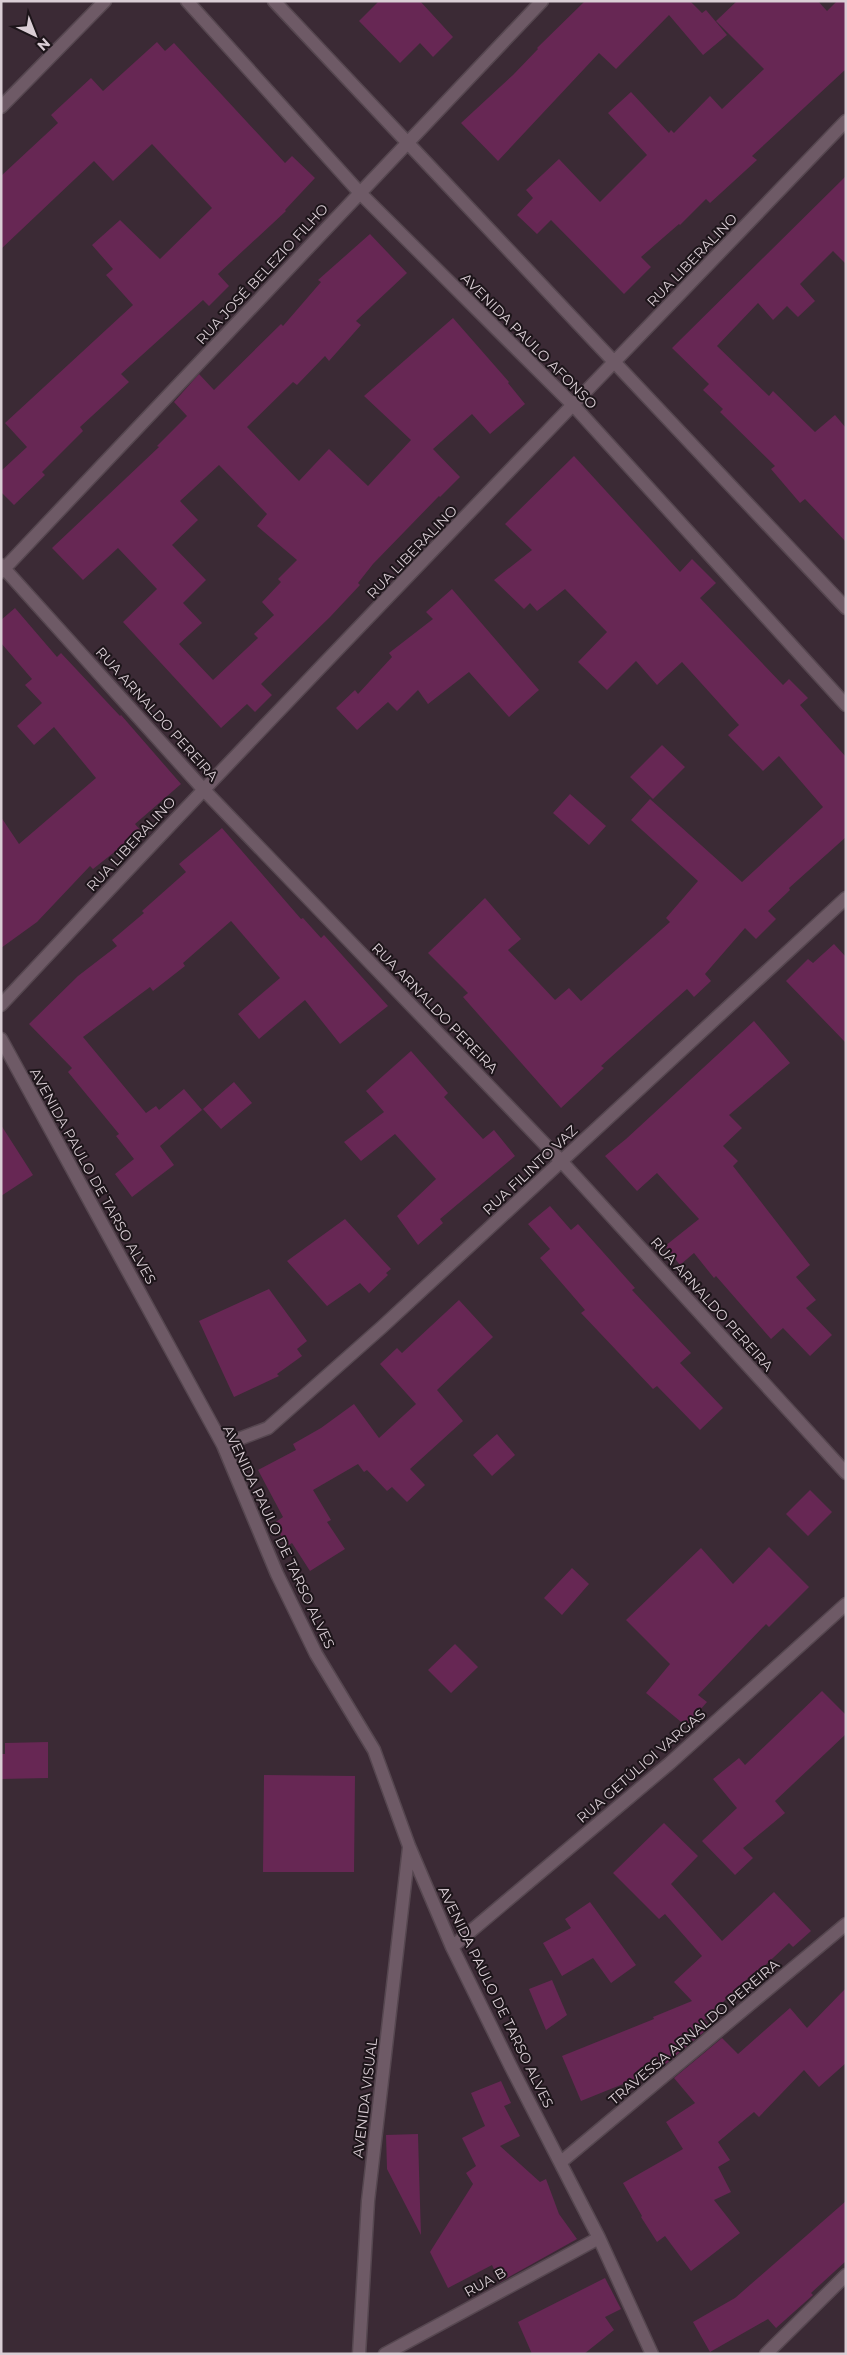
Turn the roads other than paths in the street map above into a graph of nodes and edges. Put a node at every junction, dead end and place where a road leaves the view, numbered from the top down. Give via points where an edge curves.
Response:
1 (105, 1) edge
2 (187, 1) edge
3 (274, 1) edge
4 (542, 1) edge
5 (1, 107) edge
6 (846, 121) edge
7 (409, 144) junction
8 (360, 193) junction
9 (615, 362) junction
10 (574, 406) junction
11 (2, 568) edge
12 (846, 608) edge
13 (846, 705) edge
14 (203, 789) junction
15 (846, 898) edge
16 (1, 1005) edge
17 (1, 1039) edge
18 (562, 1162) junction
19 (222, 1445) junction
20 (846, 1473) edge
21 (846, 1604) edge
22 (409, 1846) junction
23 (846, 1924) edge
24 (452, 1947) junction
25 (561, 2162) junction
26 (599, 2238) junction
27 (846, 2275) edge
28 (359, 2354) edge
29 (385, 2354) edge
30 (652, 2354) edge
31 (766, 2354) edge

1 - 5 street
2 - 8 street, AVENIDA PAULO AFONSO
3 - 7 street
4 - 7 street, RUA JOSÉ BELEZIO FILHO
6 - 9 street, RUA LIBERALINO
7 - 8 street, RUA JOSÉ BELEZIO FILHO
7 - 9 street
8 - 10 street, AVENIDA PAULO AFONSO
8 - 11 street, RUA JOSÉ BELEZIO FILHO
9 - 10 street, RUA LIBERALINO
9 - 12 street
10 - 13 street, AVENIDA PAULO AFONSO
10 - 14 street, RUA LIBERALINO
11 - 14 street, RUA ARNALDO PEREIRA
14 - 16 street, RUA LIBERALINO
14 - 18 street, RUA ARNALDO PEREIRA
15 - 18 street, RUA FILINTO VAZ
17 - 19 street, AVENIDA PAULO DE TARSO ALVES
18 - 19 street, RUA FILINTO VAZ via 268,1428
18 - 20 street, RUA ARNALDO PEREIRA
19 - 22 street, AVENIDA PAULO DE TARSO ALVES via 277,1574 316,1654 374,1750
21 - 24 street, RUA GETÚLIOI VARGAS via 670,1763
22 - 24 street, AVENIDA PAULO DE TARSO ALVES
22 - 28 street, AVENIDA VISUAL via 368,2201
23 - 25 street, TRAVESSA ARNALDO PEREIRA
24 - 25 street, AVENIDA PAULO DE TARSO ALVES via 510,2067
25 - 26 street, AVENIDA PAULO DE TARSO ALVES
26 - 29 street, RUA B
26 - 30 street, AVENIDA PAULO DE TARSO ALVES
27 - 31 street

